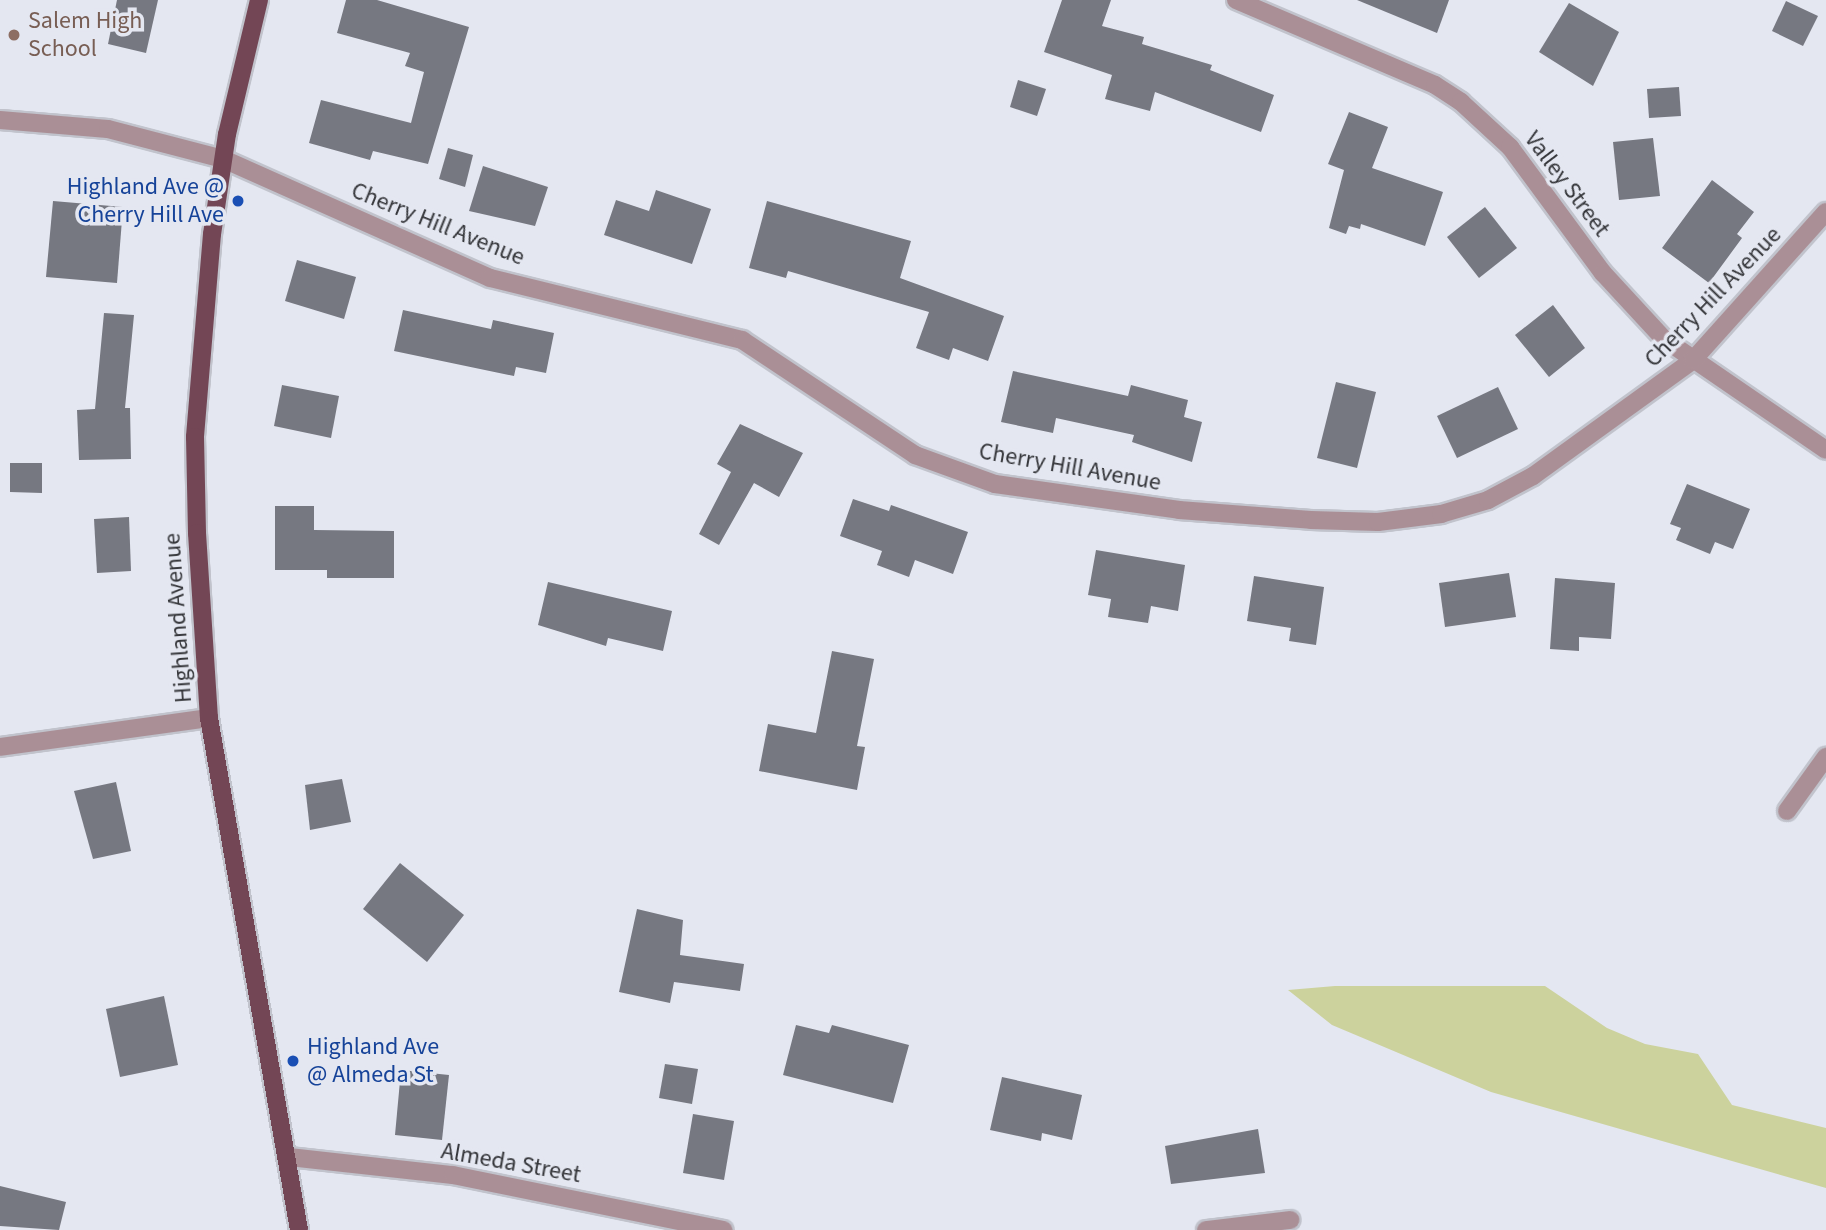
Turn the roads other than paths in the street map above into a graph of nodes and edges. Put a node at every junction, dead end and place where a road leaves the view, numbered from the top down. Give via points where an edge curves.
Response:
1 (259, 0) edge
2 (1237, 0) edge
3 (0, 120) edge
4 (223, 159) junction
5 (1826, 212) edge
6 (1693, 360) junction
7 (1826, 450) edge
8 (209, 718) junction
9 (0, 747) edge
10 (1826, 757) edge
11 (1787, 810) dead end
12 (289, 1157) junction
13 (1290, 1220) dead end
14 (299, 1230) edge
15 (723, 1230) edge
16 (1206, 1230) edge

1 - 4 main road, Highland Avenue
2 - 6 street, Valley Street via 1435,85 1486,121 1603,273 1664,339
3 - 4 street, Cherry Hill Avenue via 108,129
4 - 6 street, Cherry Hill Avenue via 490,278 742,340 915,455 995,484 1074,496 1311,520 1378,522 1440,514 1488,500 1534,476
4 - 8 main road, Highland Avenue via 195,437
5 - 6 street, Cherry Hill Avenue
6 - 7 street, Valley Street
8 - 9 street
8 - 12 main road, Highland Avenue
10 - 11 street
12 - 14 main road, Highland Avenue
12 - 15 street, Almeda Street via 453,1175
13 - 16 street

